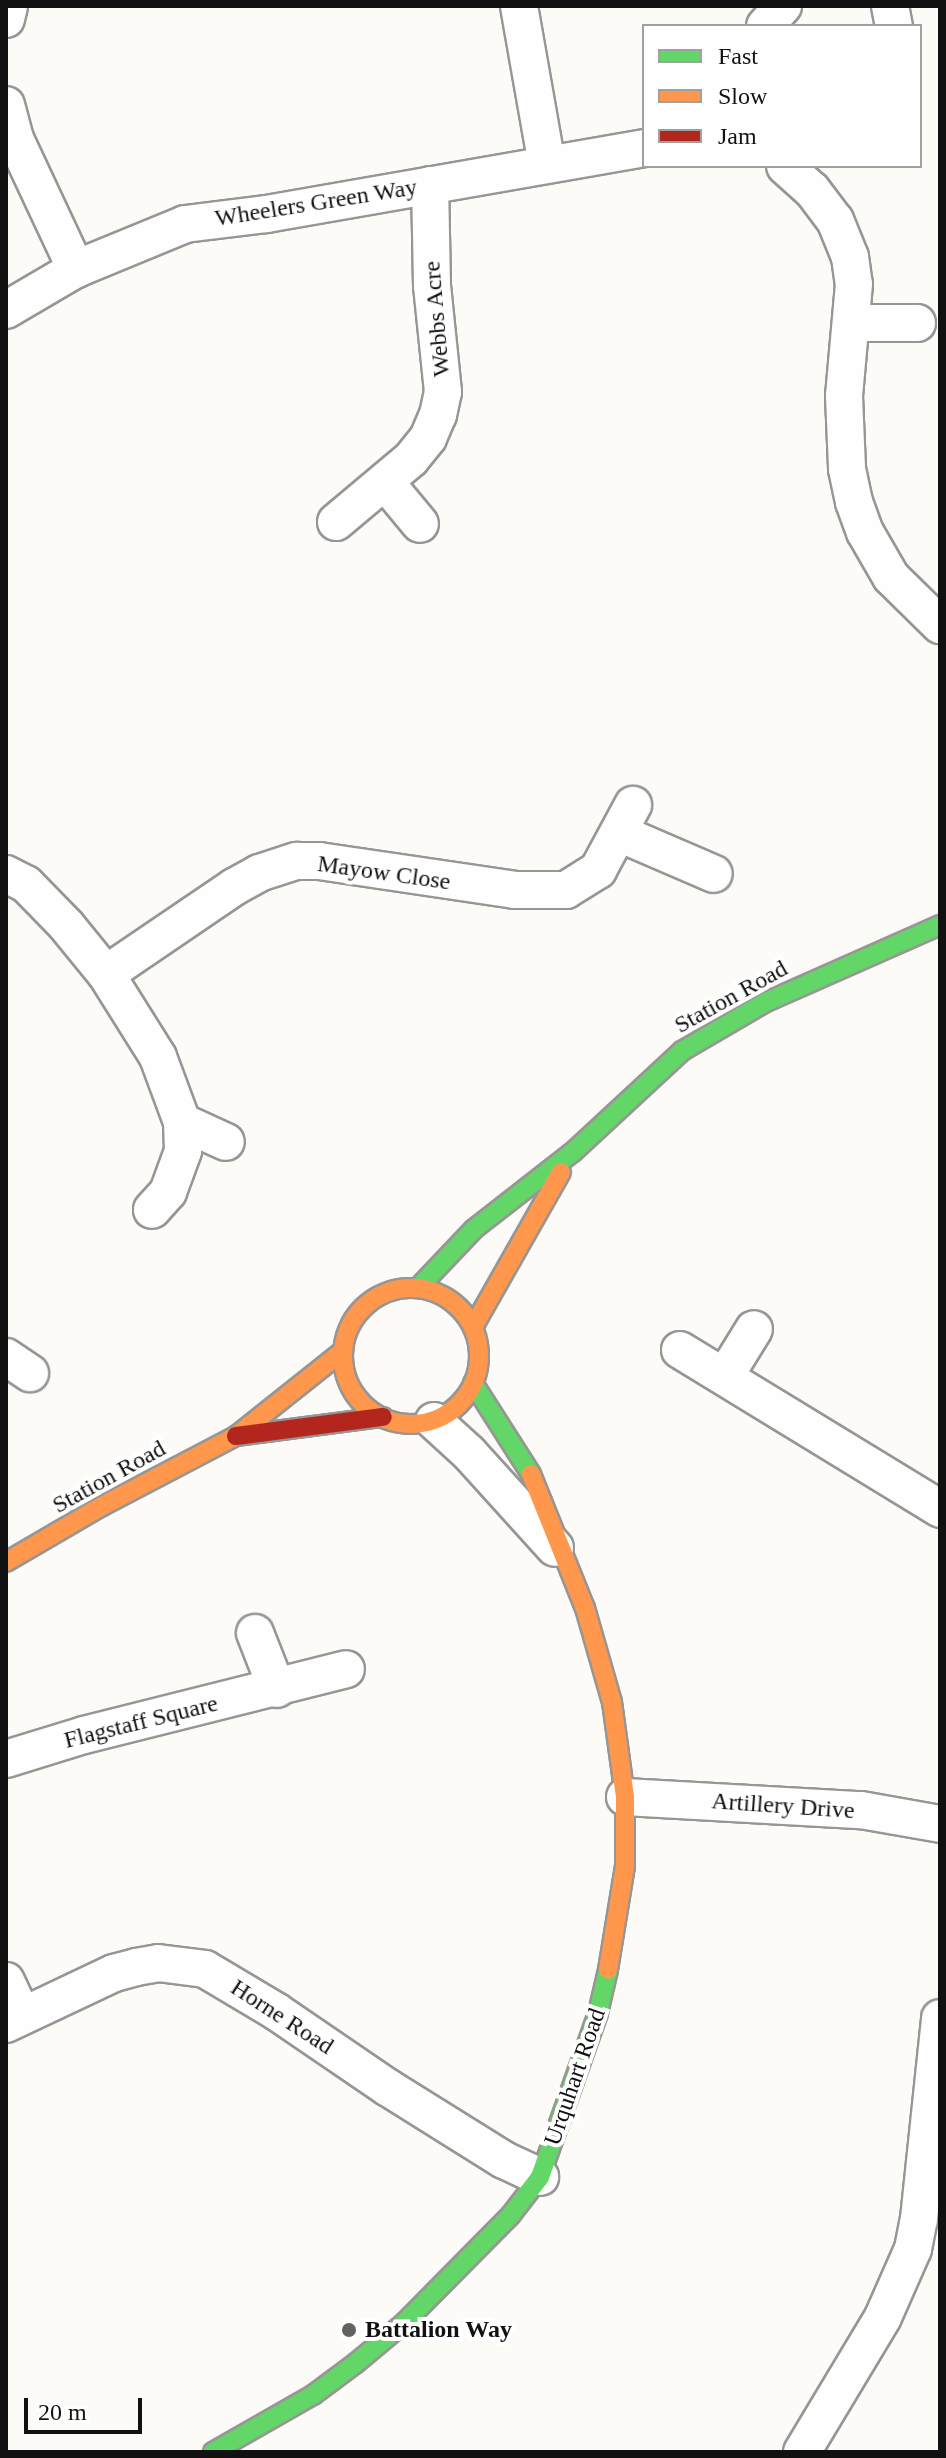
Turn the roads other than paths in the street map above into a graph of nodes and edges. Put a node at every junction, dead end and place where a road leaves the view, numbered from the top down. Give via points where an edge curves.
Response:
1 (9, 6) edge
2 (519, 6) edge
3 (783, 6) edge
4 (6, 19) edge
5 (767, 24) edge
6 (6, 105) edge
7 (642, 148) edge
8 (547, 165) junction
9 (787, 168) edge
10 (430, 185) junction
11 (76, 269) junction
12 (6, 310) edge
13 (851, 323) junction
14 (917, 323) dead end
15 (386, 483) junction
16 (336, 522) dead end
17 (420, 524) dead end
18 (940, 625) edge
19 (6, 874) edge
20 (714, 874) dead end
21 (940, 925) edge
22 (106, 974) junction
23 (182, 1122) junction
24 (226, 1142) dead end
25 (573, 1152) junction
26 (152, 1210) dead end
27 (418, 1288) junction
28 (473, 1327) junction
29 (754, 1329) dead end
30 (680, 1350) dead end
31 (343, 1351) junction
32 (725, 1376) junction
33 (473, 1383) junction
34 (383, 1417) junction
35 (434, 1421) junction
36 (236, 1436) junction
37 (940, 1509) edge
38 (561, 1555) junction
39 (6, 1562) edge
40 (255, 1633) dead end
41 (346, 1669) dead end
42 (277, 1689) junction
43 (6, 1759) edge
44 (625, 1797) junction
45 (940, 1824) edge
46 (6, 1981) edge
47 (940, 2018) edge
48 (14, 2020) edge
49 (540, 2177) junction
50 (930, 2220) edge
51 (233, 2447) edge
52 (802, 2452) edge

1 - 4 street
2 - 8 street
3 - 5 street
6 - 11 street via 15,139
7 - 8 street, Wheelers Green Way
8 - 10 street, Wheelers Green Way
9 - 13 street via 812,190 842,235 854,284
10 - 11 street, Wheelers Green Way via 185,224
10 - 15 street, Webbs Acre via 432,286 443,392 428,438
11 - 12 street, Wheelers Green Way
13 - 14 street
13 - 18 street via 844,396 854,502 891,577
15 - 16 street, Webbs Acre
15 - 17 street
19 - 22 street via 44,902
20 - 22 street, Mayow Close via 626,819 598,870 566,890 544,893 319,861 279,866 234,887
21 - 25 street, Station Road via 820,976 720,1027 652,1076
22 - 23 street via 158,1057
23 - 24 street
23 - 26 street via 178,1172
25 - 27 street, Station Road via 474,1229
25 - 28 street, Station Road
27 - 28 street via 440,1294 460,1308
27 - 31 street, Station Road via 396,1289 368,1304 347,1329
28 - 33 street via 479,1346
29 - 32 street
30 - 32 street
31 - 34 street via 343,1367 356,1397
31 - 36 street, Station Road
32 - 37 street
33 - 35 street via 463,1399
33 - 38 street, Urquhart Road via 531,1473
34 - 35 street, Station Road via 412,1424
34 - 36 street, Station Road
35 - 38 street, Urquhart Road
36 - 39 street, Station Road
38 - 44 street, Urquhart Road via 603,1667
40 - 42 street
41 - 42 street, Flagstaff Square
42 - 43 street, Flagstaff Square
44 - 45 street, Artillery Drive via 861,1810
44 - 49 street, Urquhart Road via 625,1866 613,1950 577,2082
46 - 48 street
47 - 50 street
48 - 49 street, Horne Road via 136,1967 158,1963 205,1969 504,2160
49 - 51 street, Urquhart Road via 510,2216 404,2323 313,2395
50 - 52 street via 883,2317

